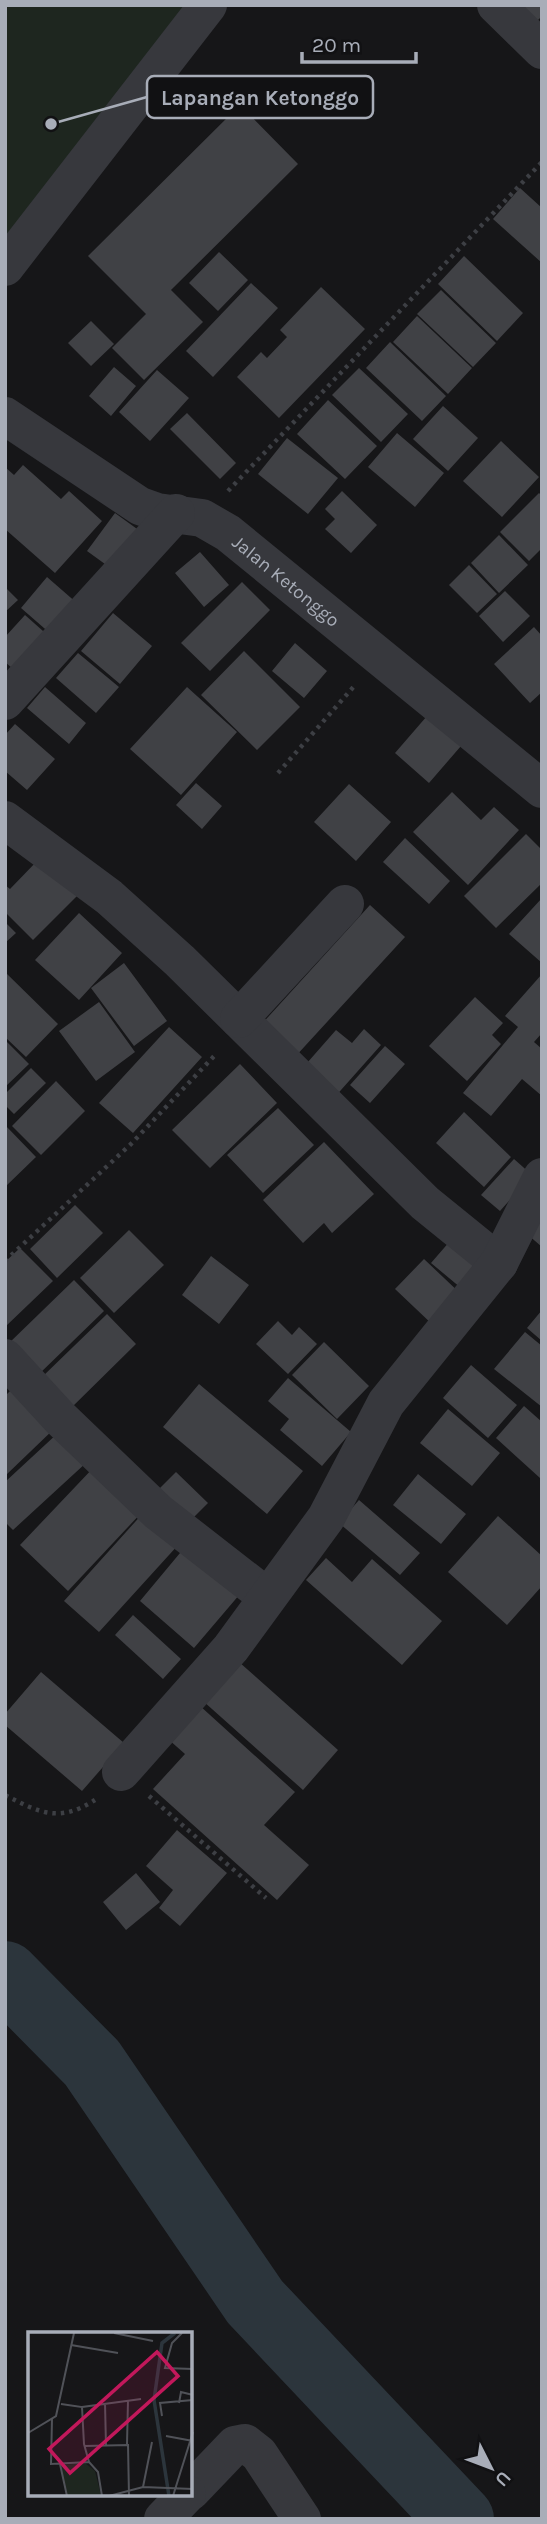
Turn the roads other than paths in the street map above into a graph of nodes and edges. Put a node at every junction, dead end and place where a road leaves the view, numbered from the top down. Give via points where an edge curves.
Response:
1 (208, 5) edge
2 (496, 5) edge
3 (542, 50) edge
4 (5, 267) edge
5 (5, 416) edge
6 (189, 515) junction
7 (5, 701) edge
8 (542, 789) edge
9 (5, 820) edge
10 (345, 904) dead end
11 (242, 1022) junction
12 (542, 1177) edge
13 (499, 1263) junction
14 (6, 1362) edge
15 (266, 1596) junction
16 (121, 1772) road end
17 (192, 2489) edge
18 (185, 2496) edge
19 (163, 2519) edge
20 (302, 2519) edge

1 - 4 street
2 - 3 street
5 - 6 street, Jalan Ketonggo via 140,506
6 - 7 street
6 - 8 street, Jalan Ketonggo via 228,533
9 - 11 street via 109,897
10 - 11 street
11 - 13 street via 425,1203
12 - 13 street
13 - 15 street via 386,1403 326,1518
14 - 15 street via 158,1512
15 - 16 street via 231,1648
17 - 20 street via 235,2445 245,2443 259,2454
18 - 19 street

